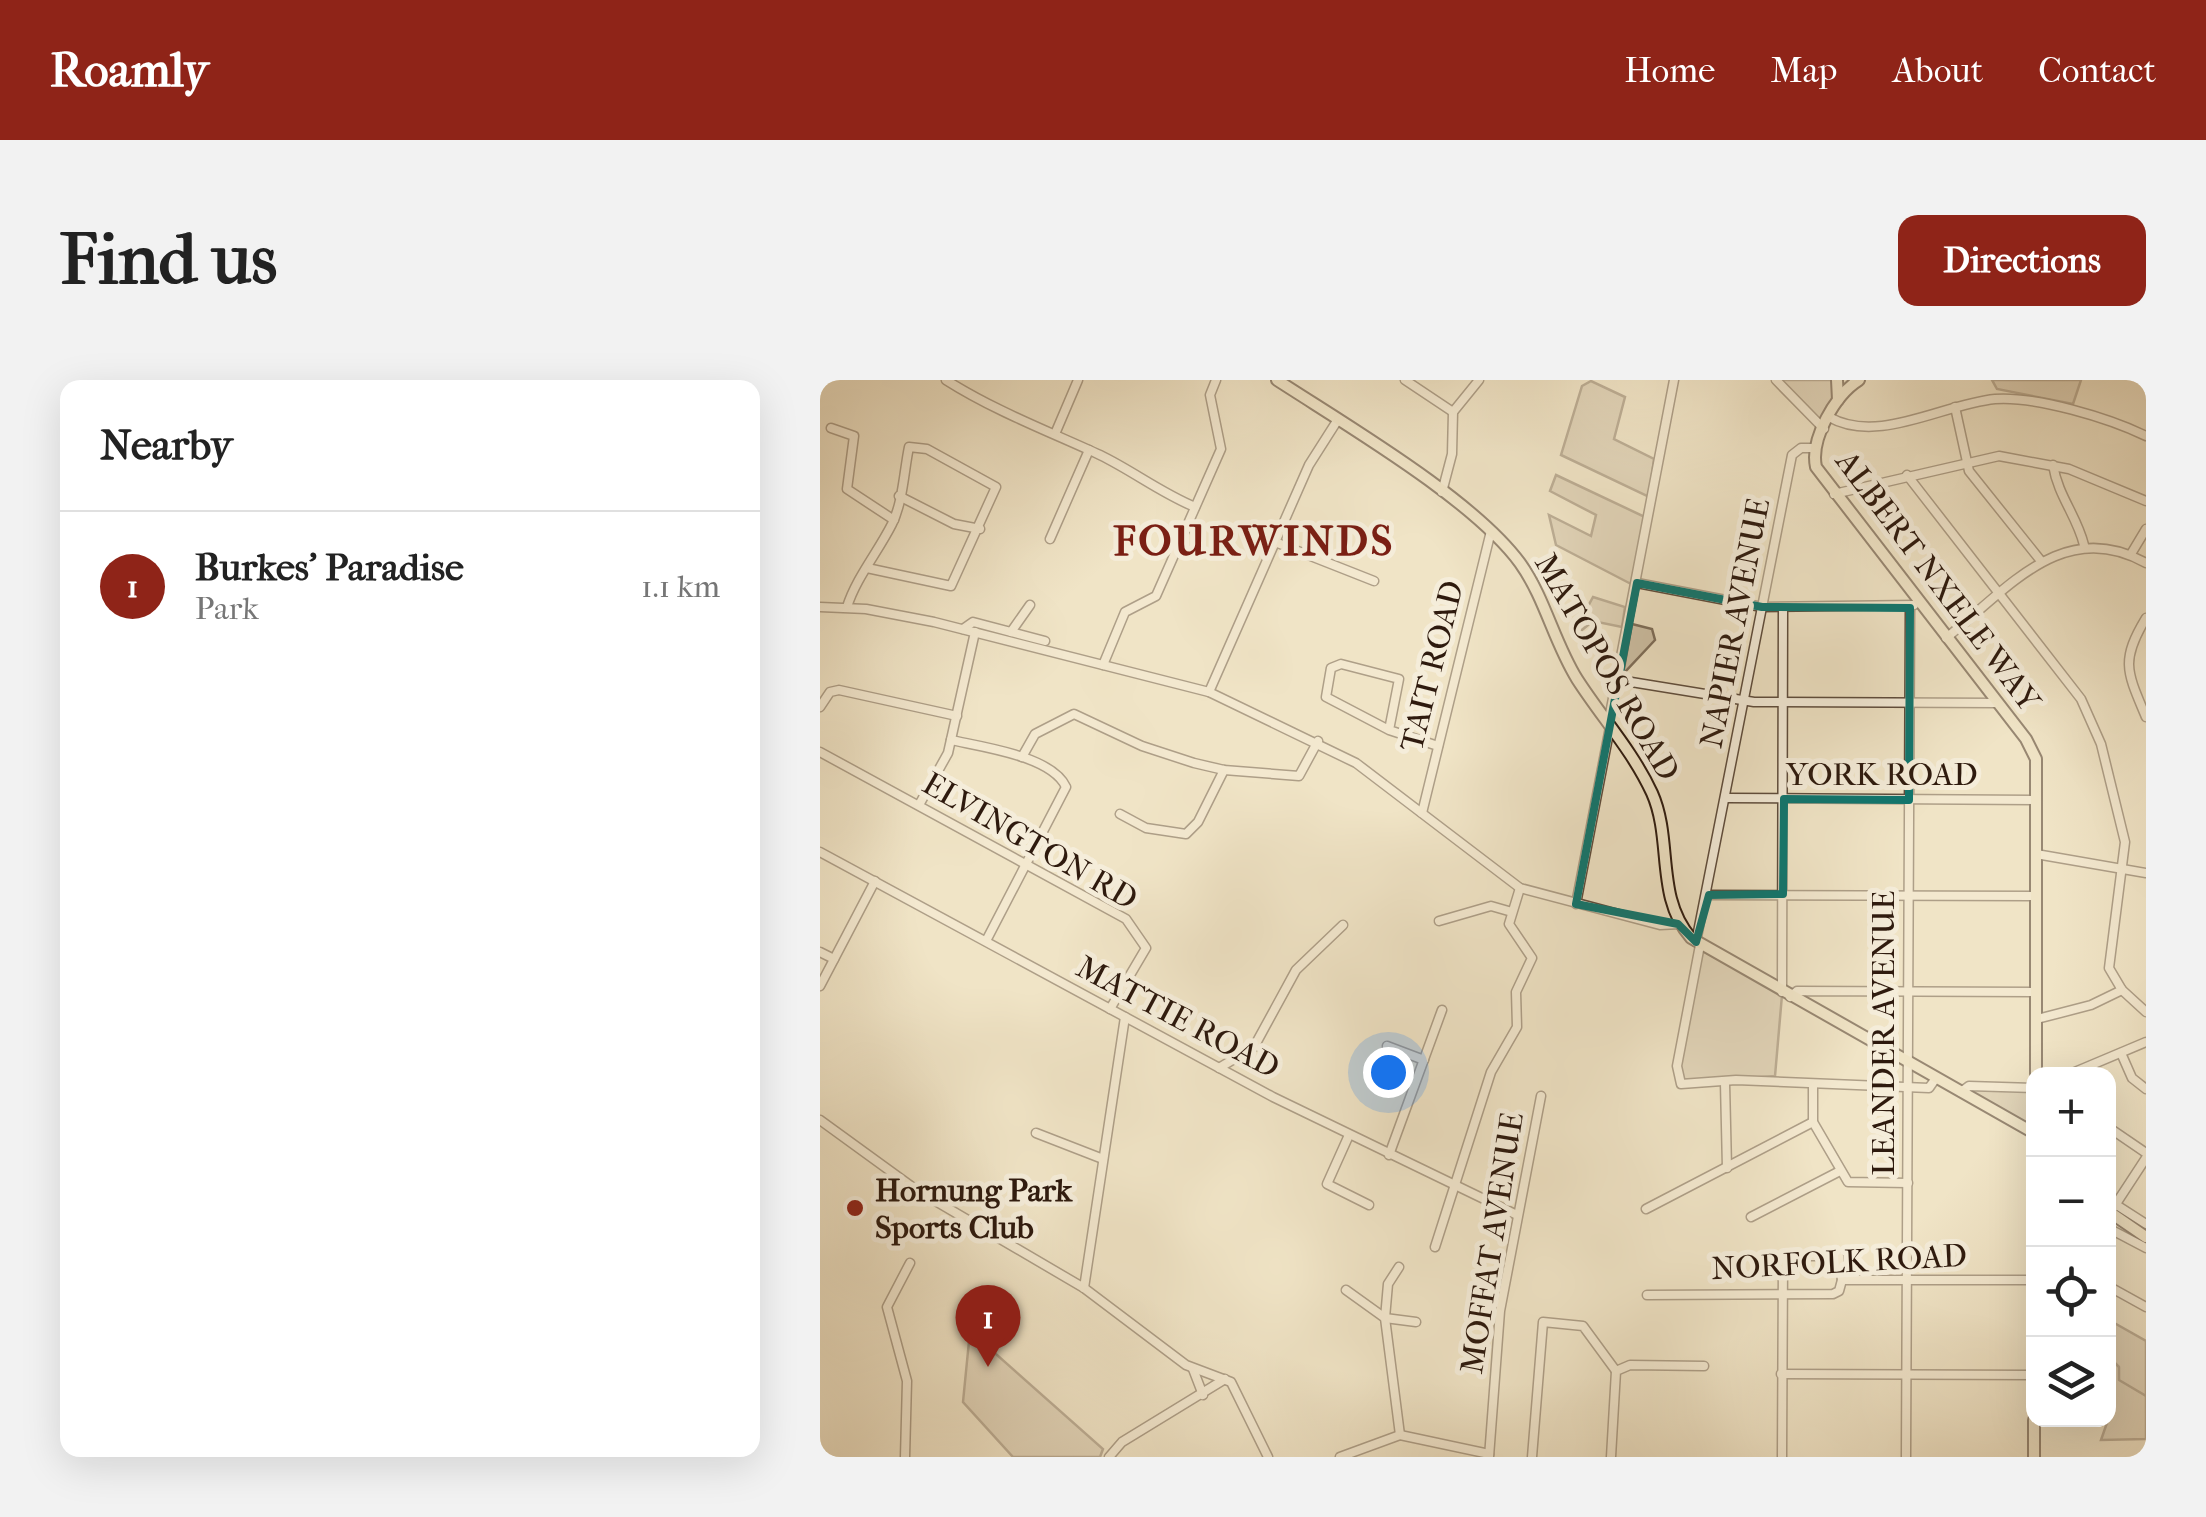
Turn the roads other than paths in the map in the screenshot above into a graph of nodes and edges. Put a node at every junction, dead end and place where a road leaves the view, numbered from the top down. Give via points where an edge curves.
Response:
1 (946, 380) edge
2 (1078, 380) edge
3 (1216, 380) edge
4 (1277, 380) edge
5 (1404, 380) edge
6 (1479, 380) edge
7 (1674, 380) edge
8 (1776, 380) edge
9 (1859, 380) edge
10 (1841, 383) edge
11 (1954, 407) junction
12 (1454, 412) junction
13 (1829, 417) junction
14 (1336, 420) junction
15 (831, 428) dead end
16 (1824, 429) junction
17 (2145, 433) edge
18 (1055, 434) junction
19 (1815, 448) junction
20 (1089, 450) junction
21 (1966, 462) junction
22 (2053, 465) junction
23 (1907, 475) junction
24 (1442, 492) junction
25 (1834, 494) junction
26 (900, 496) junction
27 (2146, 501) edge
28 (1195, 507) junction
29 (894, 520) junction
30 (2146, 529) edge
31 (980, 530) junction
32 (1491, 531) junction
33 (1050, 539) dead end
34 (1275, 542) junction
35 (2084, 545) junction
36 (2131, 554) junction
37 (2041, 562) junction
38 (2146, 563) edge
39 (867, 568) junction
40 (1374, 581) dead end
41 (1637, 583) junction
42 (2000, 594) junction
43 (1030, 604) dead end
44 (1914, 605) junction
45 (820, 607) edge
46 (1762, 607) junction
47 (847, 608) junction
48 (1784, 608) junction
49 (2146, 618) edge
50 (962, 629) junction
51 (975, 632) junction
52 (1012, 632) junction
53 (1946, 638) junction
54 (1044, 642) dead end
55 (1103, 665) junction
56 (1619, 680) junction
57 (1209, 692) junction
58 (1745, 700) junction
59 (1998, 703) junction
60 (1784, 704) junction
61 (1908, 704) junction
62 (820, 708) edge
63 (957, 716) junction
64 (2146, 717) edge
65 (1610, 721) junction
66 (1389, 730) junction
67 (951, 740) junction
68 (1318, 742) junction
69 (1438, 746) junction
70 (820, 752) edge
71 (1022, 757) junction
72 (1224, 770) junction
73 (1727, 798) junction
74 (1784, 799) junction
75 (2036, 799) junction
76 (1910, 800) junction
77 (919, 805) junction
78 (1422, 813) junction
79 (1120, 814) dead end
80 (820, 852) edge
81 (2036, 854) junction
82 (1027, 865) junction
83 (2121, 869) junction
84 (2146, 873) edge
85 (876, 881) junction
86 (1520, 888) junction
87 (1783, 894) junction
88 (1709, 895) junction
89 (1909, 896) junction
90 (2036, 896) junction
91 (1576, 904) junction
92 (1512, 912) junction
93 (1440, 921) dead end
94 (1674, 925) junction
95 (1343, 926) dead end
96 (986, 941) junction
97 (1696, 942) junction
98 (820, 952) edge
99 (834, 959) junction
100 (820, 986) edge
101 (2122, 990) junction
102 (1908, 991) junction
103 (2036, 992) junction
104 (1786, 994) junction
105 (1110, 1009) junction
106 (1442, 1010) dead end
107 (2146, 1012) edge
108 (1125, 1017) junction
109 (2037, 1019) junction
110 (2146, 1042) edge
111 (1387, 1046) dead end
112 (2121, 1052) junction
113 (1424, 1060) junction
114 (1908, 1063) junction
115 (2036, 1067) edge
116 (2089, 1067) edge
117 (1219, 1068) junction
118 (1725, 1083) junction
119 (1932, 1083) junction
120 (1813, 1085) junction
121 (1908, 1088) junction
122 (2026, 1088) edge
123 (1956, 1089) junction
124 (2146, 1089) edge
125 (1541, 1096) dead end
126 (820, 1120) edge
127 (1813, 1122) junction
128 (2026, 1124) edge
129 (1036, 1134) dead end
130 (1349, 1134) junction
131 (2116, 1135) edge
132 (1389, 1155) junction
133 (1103, 1159) junction
134 (2145, 1159) edge
135 (1727, 1168) junction
136 (1840, 1171) junction
137 (1908, 1183) junction
138 (1454, 1185) junction
139 (2116, 1203) edge
140 (1369, 1205) dead end
141 (1646, 1209) dead end
142 (2116, 1213) edge
143 (1518, 1215) junction
144 (2116, 1215) edge
145 (1752, 1217) dead end
146 (2146, 1224) edge
147 (2116, 1232) edge
148 (2146, 1237) edge
149 (1436, 1248) dead end
150 (2146, 1248) edge
151 (910, 1263) dead end
152 (1399, 1266) dead end
153 (1907, 1278) junction
154 (1842, 1280) junction
155 (2026, 1280) edge
156 (1084, 1288) junction
157 (1346, 1290) dead end
158 (2116, 1290) edge
159 (1782, 1293) junction
160 (1647, 1296) dead end
161 (2146, 1307) edge
162 (1382, 1317) junction
163 (1416, 1322) dead end
164 (1704, 1366) dead end
165 (1193, 1368) junction
166 (1616, 1372) junction
167 (1781, 1374) junction
168 (1907, 1374) junction
169 (2026, 1375) edge
170 (1225, 1379) junction
171 (1202, 1394) junction
172 (2034, 1427) edge
173 (1400, 1435) junction
174 (1489, 1455) edge
175 (905, 1457) edge
176 (1109, 1457) edge
177 (1268, 1457) edge
178 (1340, 1457) edge
179 (1532, 1457) edge
180 (1610, 1457) edge
181 (1782, 1457) edge
182 (1906, 1457) edge
183 (2034, 1457) edge

1 - 18 street
2 - 18 street
3 - 28 street via 1210,394 1222,446
4 - 14 main road, MATOPOS ROAD
5 - 12 street
6 - 12 street
7 - 41 street
8 - 16 street
9 - 10 main road
10 - 13 main road, ALBERT NXELE WAY
11 - 13 street via 1858,428
11 - 17 street via 2008,399
11 - 21 street
12 - 24 street
13 - 16 main road, ALBERT NXELE WAY
14 - 24 main road, MATOPOS ROAD
14 - 34 street
15 - 29 street via 854,436 847,489
16 - 19 main road, ALBERT NXELE WAY
18 - 20 street
19 - 25 main road, ALBERT NXELE WAY via 1816,467
19 - 46 street, NAPIER AVENUE via 1792,455
20 - 28 street
20 - 33 street
21 - 22 street via 1998,456
21 - 23 street
21 - 37 street
22 - 27 street
22 - 35 street via 2056,487
23 - 25 street
23 - 42 street
24 - 32 main road, MATOPOS ROAD
25 - 44 main road, ALBERT NXELE WAY
26 - 29 street
26 - 31 street
26 - 31 street via 909,447 927,449 996,487
28 - 55 street via 1156,596 1125,612
29 - 39 street
30 - 36 street
31 - 39 street via 951,586
32 - 65 main road, MATOPOS ROAD via 1523,567 1572,671
32 - 69 street, TAIT ROAD
34 - 40 street
34 - 57 street
35 - 36 street
35 - 37 street
36 - 38 street
37 - 42 street
39 - 47 street
41 - 46 street
41 - 56 street
42 - 53 street
42 - 83 street via 2096,728 2124,831
43 - 52 street
44 - 48 street
44 - 53 main road, ALBERT NXELE WAY
44 - 61 street, LEANDER AVENUE
45 - 47 street
46 - 48 street
46 - 58 street, NAPIER AVENUE
47 - 50 street
48 - 60 street
49 - 64 street via 2127,657
50 - 51 street
50 - 52 street via 972,622
51 - 55 street
51 - 63 street
52 - 54 street
53 - 59 main road, ALBERT NXELE WAY
55 - 57 street
56 - 58 street
56 - 65 street
57 - 68 street
58 - 60 street
58 - 73 street, NAPIER AVENUE
59 - 61 street
59 - 75 main road, ALBERT NXELE WAY via 2035,763
60 - 61 street
60 - 74 street
61 - 76 street, LEANDER AVENUE
62 - 63 street via 839,690
63 - 67 street
65 - 91 street
65 - 94 main road, MATOPOS ROAD via 1658,811
66 - 66 street via 1326,697 1331,668 1341,664 1400,681
66 - 69 street
67 - 71 street
67 - 77 street
68 - 72 street via 1299,776
68 - 78 street
69 - 78 street, TAIT ROAD
70 - 77 street, ELVINGTON RD
71 - 72 street via 1035,734 1077,714 1142,746
71 - 82 street via 1066,787
72 - 79 street via 1186,834 1146,828
73 - 74 street, YORK ROAD
73 - 88 street, NAPIER AVENUE
74 - 76 street, YORK ROAD
74 - 87 street
75 - 76 street, YORK ROAD
75 - 81 main road, ALBERT NXELE WAY
76 - 89 street, LEANDER AVENUE
77 - 82 street, ELVINGTON RD
78 - 86 street
80 - 85 street, MATTIE ROAD
81 - 83 street
81 - 90 main road, ALBERT NXELE WAY
82 - 96 street
82 - 105 street, ELVINGTON RD via 1120,915 1146,948
83 - 84 street
83 - 101 street via 2109,959
85 - 96 street, MATTIE ROAD
85 - 99 street
86 - 91 street
86 - 92 street
87 - 88 street
87 - 89 street
87 - 104 street
88 - 97 street, NAPIER AVENUE
89 - 90 street
89 - 102 street, LEANDER AVENUE
90 - 103 main road, ALBERT NXELE WAY
91 - 94 street
92 - 93 street via 1491,906
92 - 138 street via 1509,924 1532,964 1516,992 1517,1027 1492,1072
94 - 97 main road, MATOPOS ROAD
95 - 117 street via 1296,970 1254,1047
96 - 105 street, MATTIE ROAD
97 - 104 main road, MATOPOS ROAD
97 - 118 street, NAPIER AVENUE via 1677,1076 1684,1085
98 - 99 street
99 - 100 street
101 - 107 street
101 - 109 street
102 - 103 street
102 - 104 street
102 - 114 street, LEANDER AVENUE
103 - 109 main road, ALBERT NXELE WAY
104 - 114 main road, MATOPOS ROAD
105 - 108 street, MATTIE ROAD
106 - 113 street
108 - 117 street, MATTIE ROAD
108 - 133 street
109 - 115 main road, ALBERT NXELE WAY
110 - 112 street
111 - 113 street
112 - 116 street
112 - 124 street
113 - 132 street
114 - 119 main road, MATOPOS ROAD
114 - 121 street, LEANDER AVENUE
117 - 130 street, MATTIE ROAD
118 - 120 street
118 - 135 street
119 - 121 street
119 - 123 main road, MATOPOS ROAD
120 - 121 street
120 - 127 street
121 - 137 street, LEANDER AVENUE
122 - 123 street
123 - 128 main road, MATOPOS ROAD
125 - 143 street, MOFFAT AVENUE
126 - 156 street via 915,1190
127 - 135 street
127 - 136 street
129 - 133 street
130 - 132 street, MATTIE ROAD
130 - 140 street via 1326,1184
131 - 134 street
132 - 138 street, MATTIE ROAD
133 - 156 street
134 - 139 street
135 - 141 street
136 - 137 street via 1850,1183
136 - 145 street
137 - 153 street, LEANDER AVENUE
138 - 143 street, MATTIE ROAD
138 - 149 street
142 - 146 street
143 - 174 street, MOFFAT AVENUE via 1500,1312
144 - 148 main road
147 - 150 street
151 - 175 street via 886,1307 907,1381
152 - 162 street
153 - 154 street, NORFOLK ROAD
153 - 155 street, NORFOLK ROAD
153 - 168 street, LEANDER AVENUE
154 - 159 street, NORFOLK ROAD via 1833,1294
154 - 159 street via 1838,1256 1786,1256
156 - 165 street
157 - 162 street
158 - 161 street
159 - 160 street, NORFOLK ROAD
159 - 167 street
162 - 163 street
162 - 173 street
164 - 166 street via 1630,1365
165 - 170 street
165 - 171 street
166 - 179 street via 1582,1326 1546,1320
166 - 180 street
167 - 168 street
167 - 181 street
168 - 169 street
168 - 182 street, LEANDER AVENUE
170 - 171 street
170 - 177 street via 1237,1388
171 - 176 street via 1122,1442
172 - 183 main road
173 - 174 street
173 - 178 street

